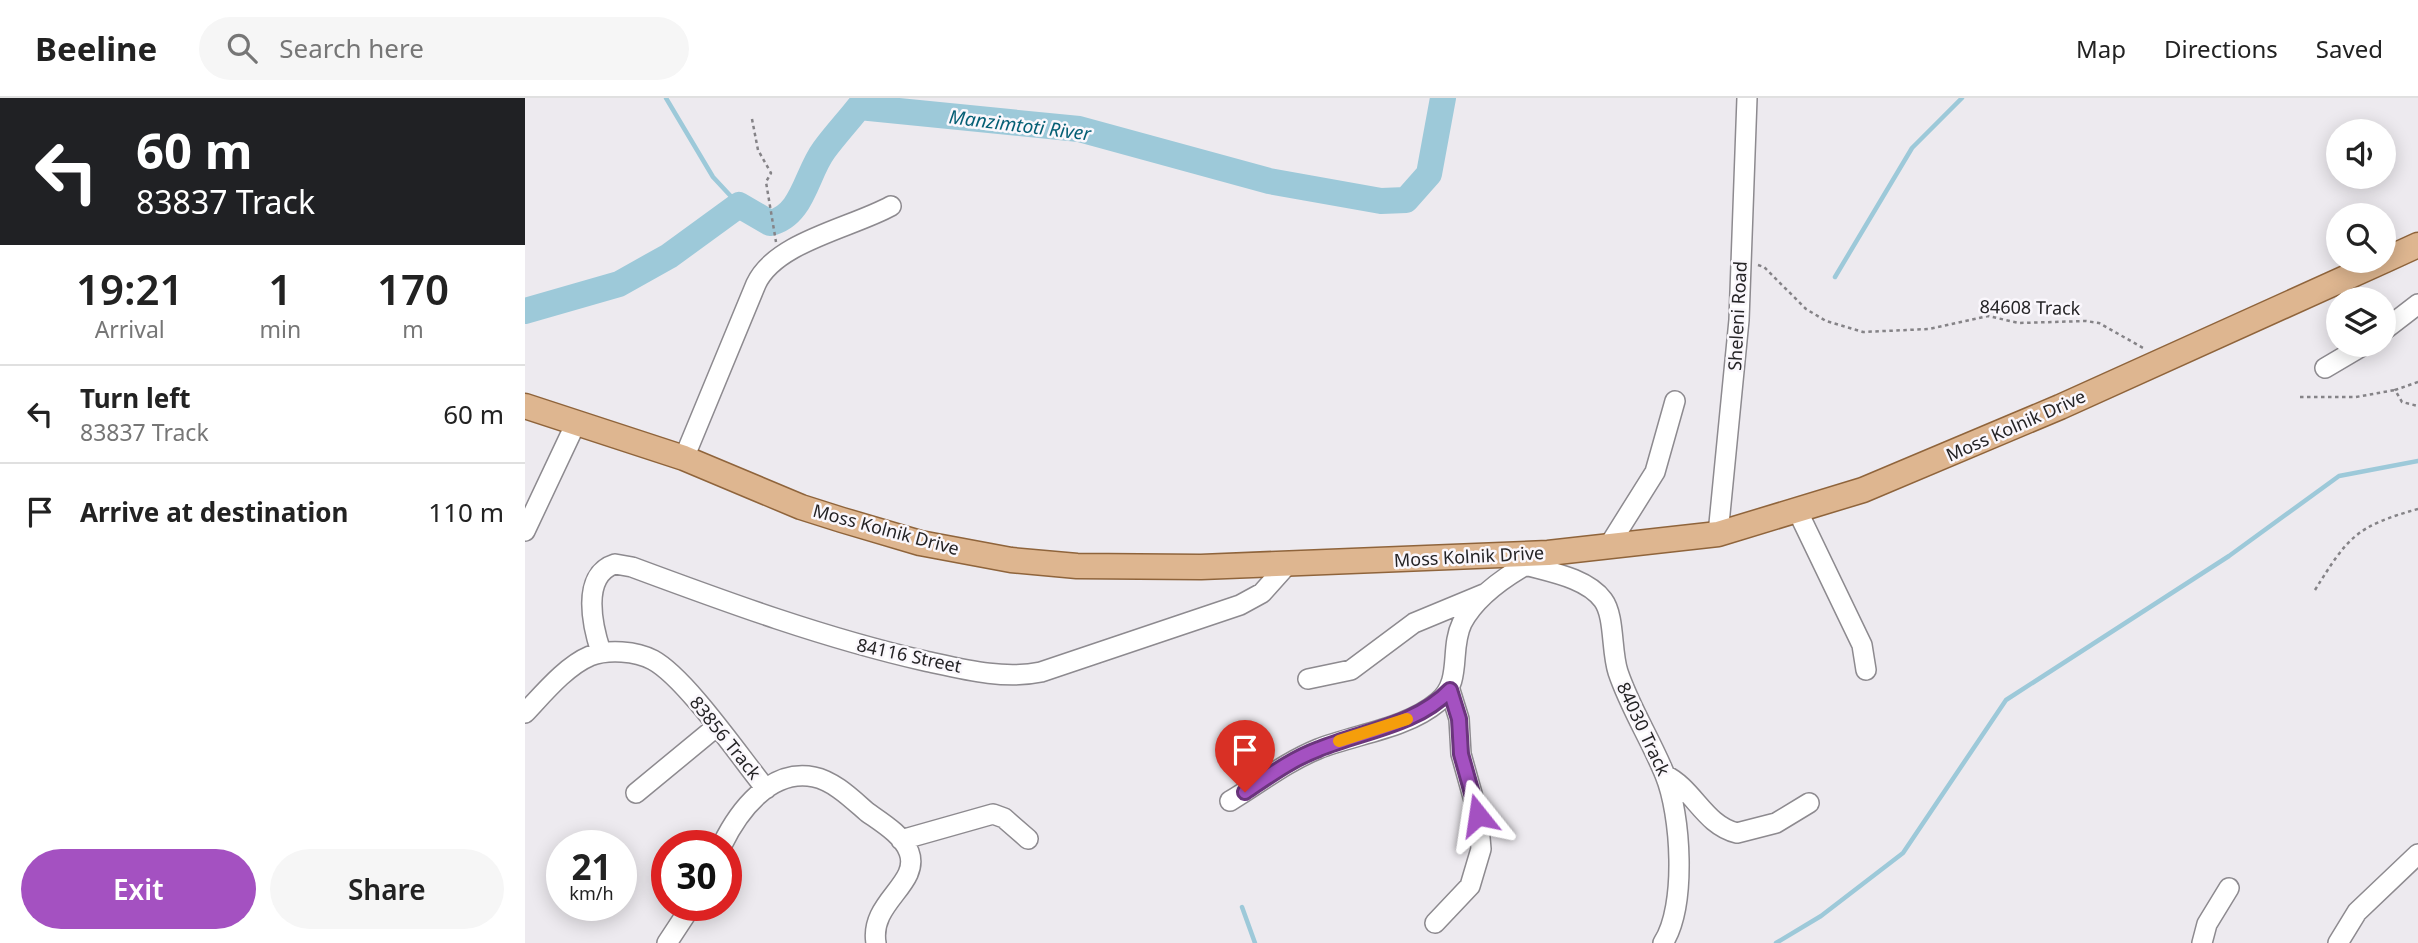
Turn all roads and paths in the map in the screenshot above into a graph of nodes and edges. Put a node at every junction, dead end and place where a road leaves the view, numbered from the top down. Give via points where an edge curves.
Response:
1 (1747, 98) edge
2 (752, 119) dead end
3 (891, 206) dead end
4 (775, 235) dead end
5 (2418, 245) edge
6 (2396, 255) edge
7 (1741, 261) junction
8 (2357, 273) edge
9 (2418, 287) edge
10 (2418, 302) edge
11 (2396, 320) edge
12 (2344, 357) edge
13 (2165, 360) junction
14 (2325, 368) dead end
15 (2418, 382) edge
16 (2395, 390) junction
17 (2300, 397) dead end
18 (1675, 401) dead end
19 (525, 406) edge
20 (2418, 407) edge
21 (575, 425) junction
22 (684, 458) junction
23 (2418, 509) edge
24 (1798, 512) junction
25 (525, 531) edge
26 (1718, 534) junction
27 (1608, 547) junction
28 (1548, 553) junction
29 (1288, 564) junction
30 (1525, 565) junction
31 (2315, 590) dead end
32 (1490, 592) junction
33 (601, 653) junction
34 (1866, 670) dead end
35 (1308, 678) dead end
36 (1450, 690) junction
37 (525, 713) edge
38 (716, 727) junction
39 (1665, 775) junction
40 (767, 789) junction
41 (636, 793) dead end
42 (1230, 800) dead end
43 (1809, 803) dead end
44 (729, 830) edge
45 (1028, 839) dead end
46 (901, 840) junction
47 (2418, 854) edge
48 (2229, 888) dead end
49 (681, 921) edge
50 (1434, 923) dead end
51 (667, 943) edge
52 (876, 943) edge
53 (1664, 943) edge
54 (2202, 943) edge
55 (2338, 943) edge

1 - 7 street, Sheleni Road
2 - 4 path via 758,150 771,173 766,182
3 - 22 street via 809,240 765,268
5 - 6 main road, Moss Kolnik Drive
7 - 13 path, 84608 Track via 1764,267 1788,294 1826,321 1863,332 1929,329 1988,316 2019,323 2087,321 2099,323
7 - 26 street, Sheleni Road via 1734,386
8 - 13 main road, Moss Kolnik Drive
9 - 10 street
10 - 11 street
12 - 14 street
13 - 24 main road, Moss Kolnik Drive via 1944,457
15 - 16 path
16 - 17 path via 2356,397
16 - 20 path via 2402,402
18 - 27 street via 1655,472
19 - 21 main road, Moss Kolnik Drive
21 - 22 main road, Moss Kolnik Drive
21 - 25 street
22 - 29 main road, Moss Kolnik Drive via 801,507 951,549 1077,566
23 - 31 path via 2363,527 2342,546
24 - 26 main road, Moss Kolnik Drive
24 - 34 street via 1862,645
26 - 27 main road, Moss Kolnik Drive
27 - 28 main road, Moss Kolnik Drive
28 - 29 main road, Moss Kolnik Drive
28 - 30 street
29 - 33 street, 84116 Street via 1262,593 1240,605 1021,675 944,665 824,636 615,564 602,572 593,595 591,620
30 - 32 street
30 - 39 street, 84030 Track via 1584,584 1605,602 1618,674
32 - 35 street via 1414,623 1351,670
32 - 36 street via 1462,623
33 - 37 street via 572,668
33 - 38 street, 83856 Track via 641,655 659,664
36 - 42 street via 1408,719 1296,759
36 - 50 street via 1478,815 1481,849 1470,886
38 - 40 street, 83856 Track
38 - 41 street
39 - 43 street via 1680,784 1712,820 1737,833 1776,823
39 - 53 street, 84030 Track via 1679,855 1671,925
40 - 44 street via 754,796
40 - 46 street, 83856 Track via 800,776 822,779
45 - 46 street via 993,814
46 - 52 street via 911,867 876,921
47 - 55 street via 2357,912
48 - 54 street via 2207,924
49 - 51 street

